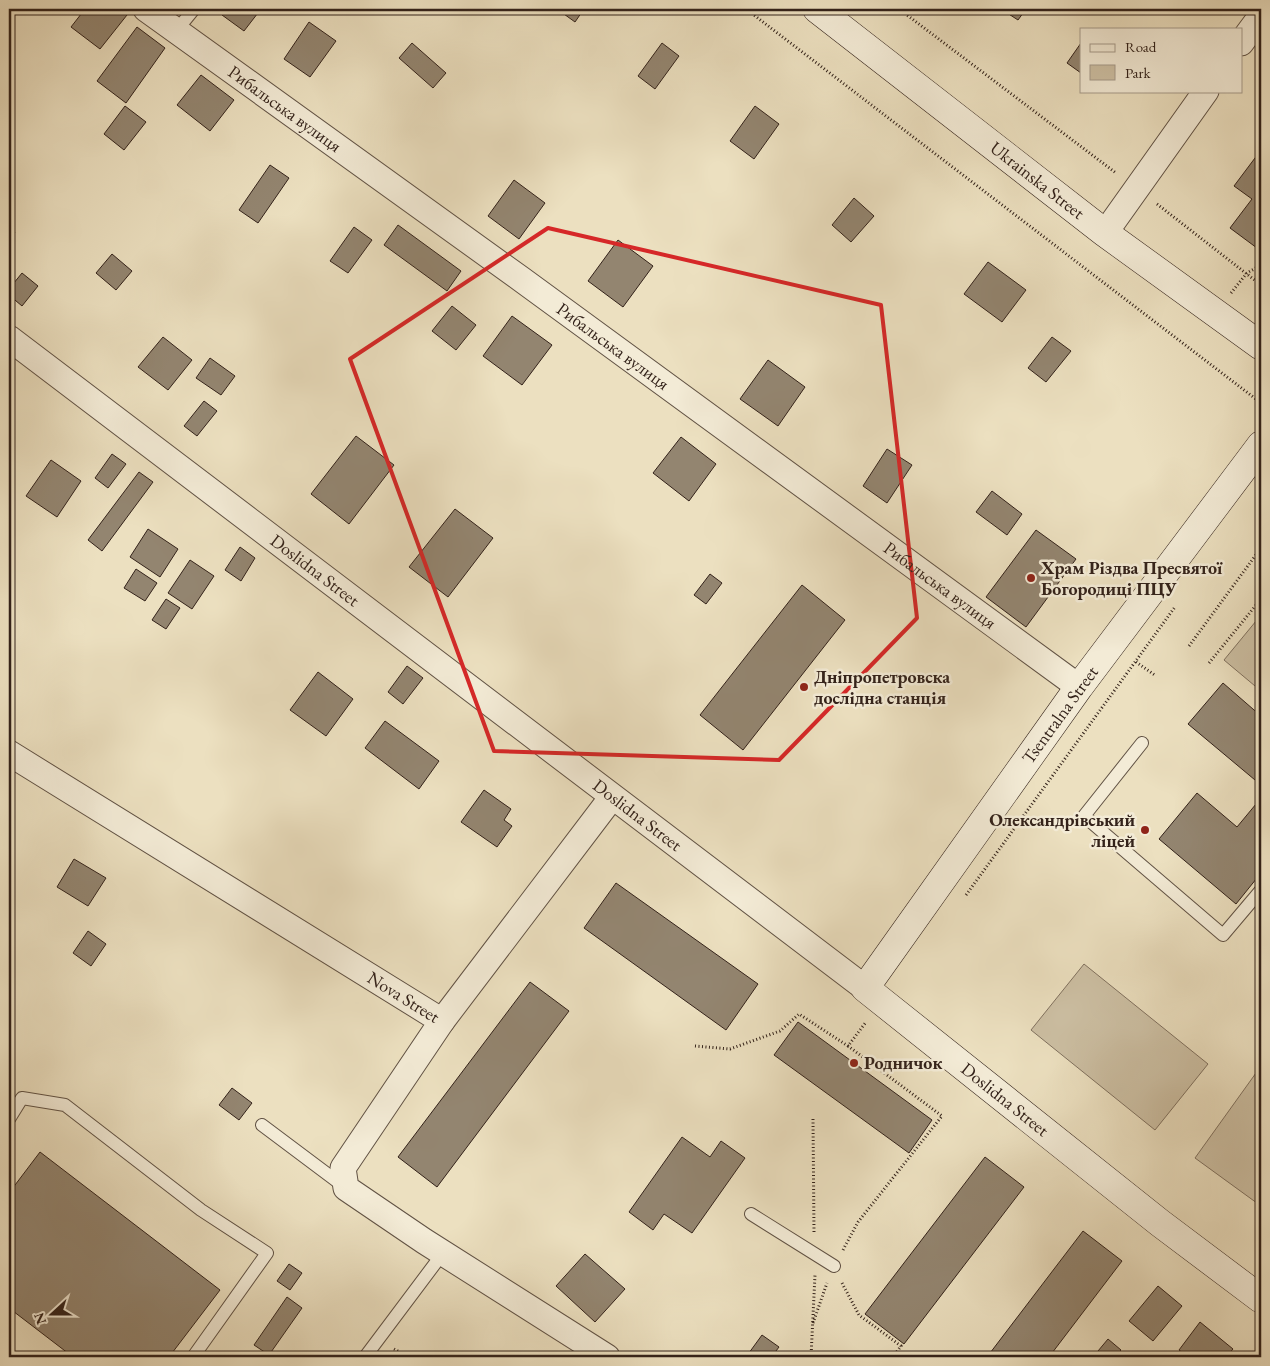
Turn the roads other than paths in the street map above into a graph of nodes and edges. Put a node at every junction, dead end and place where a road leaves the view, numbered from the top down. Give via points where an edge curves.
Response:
1 (146, 9) edge
2 (194, 9) edge
3 (817, 9) edge
4 (1261, 16) edge
5 (176, 31) junction
6 (1242, 43) edge
7 (1205, 92) edge
8 (1105, 233) junction
9 (9, 338) edge
10 (1261, 346) edge
11 (1261, 445) edge
12 (1078, 687) junction
13 (1142, 743) dead end
14 (9, 753) edge
15 (612, 797) junction
16 (1261, 890) edge
17 (873, 995) junction
18 (442, 1021) junction
19 (9, 1120) edge
20 (262, 1125) dead end
21 (346, 1188) junction
22 (750, 1214) dead end
23 (443, 1253) junction
24 (834, 1266) road end
25 (1261, 1299) edge
26 (193, 1357) edge
27 (365, 1357) edge
28 (607, 1357) edge

1 - 5 street, Рибальська вулиця
2 - 5 lane
3 - 8 street, Ukrainska Street
4 - 6 street
5 - 12 street, Рибальська вулиця via 522,279
7 - 8 street
8 - 10 street, Ukrainska Street
9 - 15 street, Doslidna Street
11 - 12 street, Tsentralna Street
12 - 17 street, Tsentralna Street
13 - 16 lane via 1084,816 1223,935
14 - 18 street, Nova Street
15 - 17 street, Doslidna Street
15 - 18 street
17 - 25 street, Doslidna Street
18 - 21 street, Nova Street via 343,1168
19 - 26 lane via 22,1098 65,1105 201,1210 267,1253
20 - 21 lane
21 - 23 street
22 - 24 lane
23 - 27 lane
23 - 28 street

